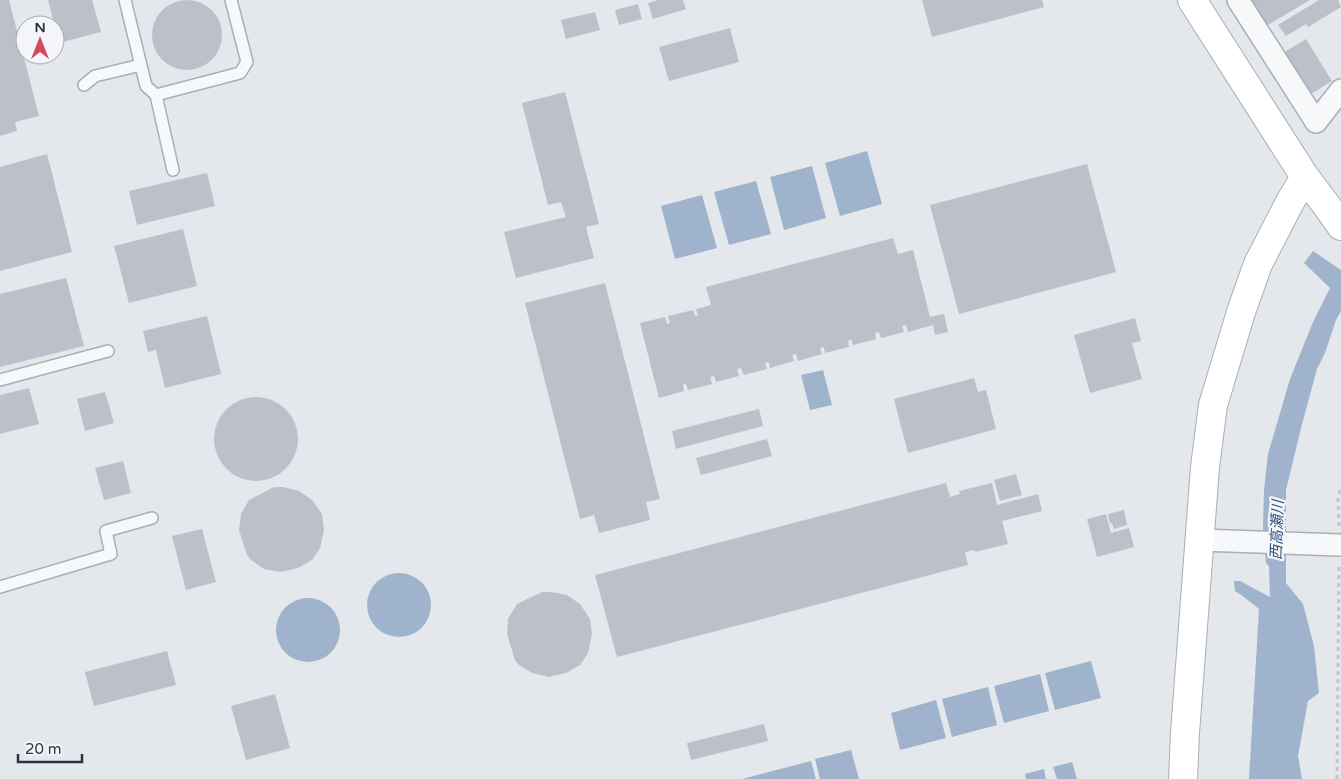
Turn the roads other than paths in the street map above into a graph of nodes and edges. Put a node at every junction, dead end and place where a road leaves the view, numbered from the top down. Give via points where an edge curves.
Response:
1 (125, 0) edge
2 (231, 0) edge
3 (1192, 0) edge
4 (1238, 0) edge
5 (141, 65) junction
6 (84, 85) dead end
7 (1341, 90) edge
8 (156, 95) junction
9 (173, 170) dead end
10 (1305, 177) junction
11 (1341, 226) edge
12 (108, 351) dead end
13 (0, 380) edge
14 (152, 518) dead end
15 (1207, 541) junction
16 (1339, 544) road end
17 (0, 587) edge
18 (1183, 779) edge

1 - 5 lane
2 - 8 lane via 247,62 240,73
3 - 10 street
4 - 7 street via 1316,122
5 - 6 lane via 95,76
5 - 8 lane via 146,86
8 - 9 lane
10 - 11 street
10 - 15 street via 1258,264 1213,405 1206,467
12 - 13 lane
14 - 17 lane via 106,531 111,554
15 - 16 street
15 - 18 street via 1185,733

